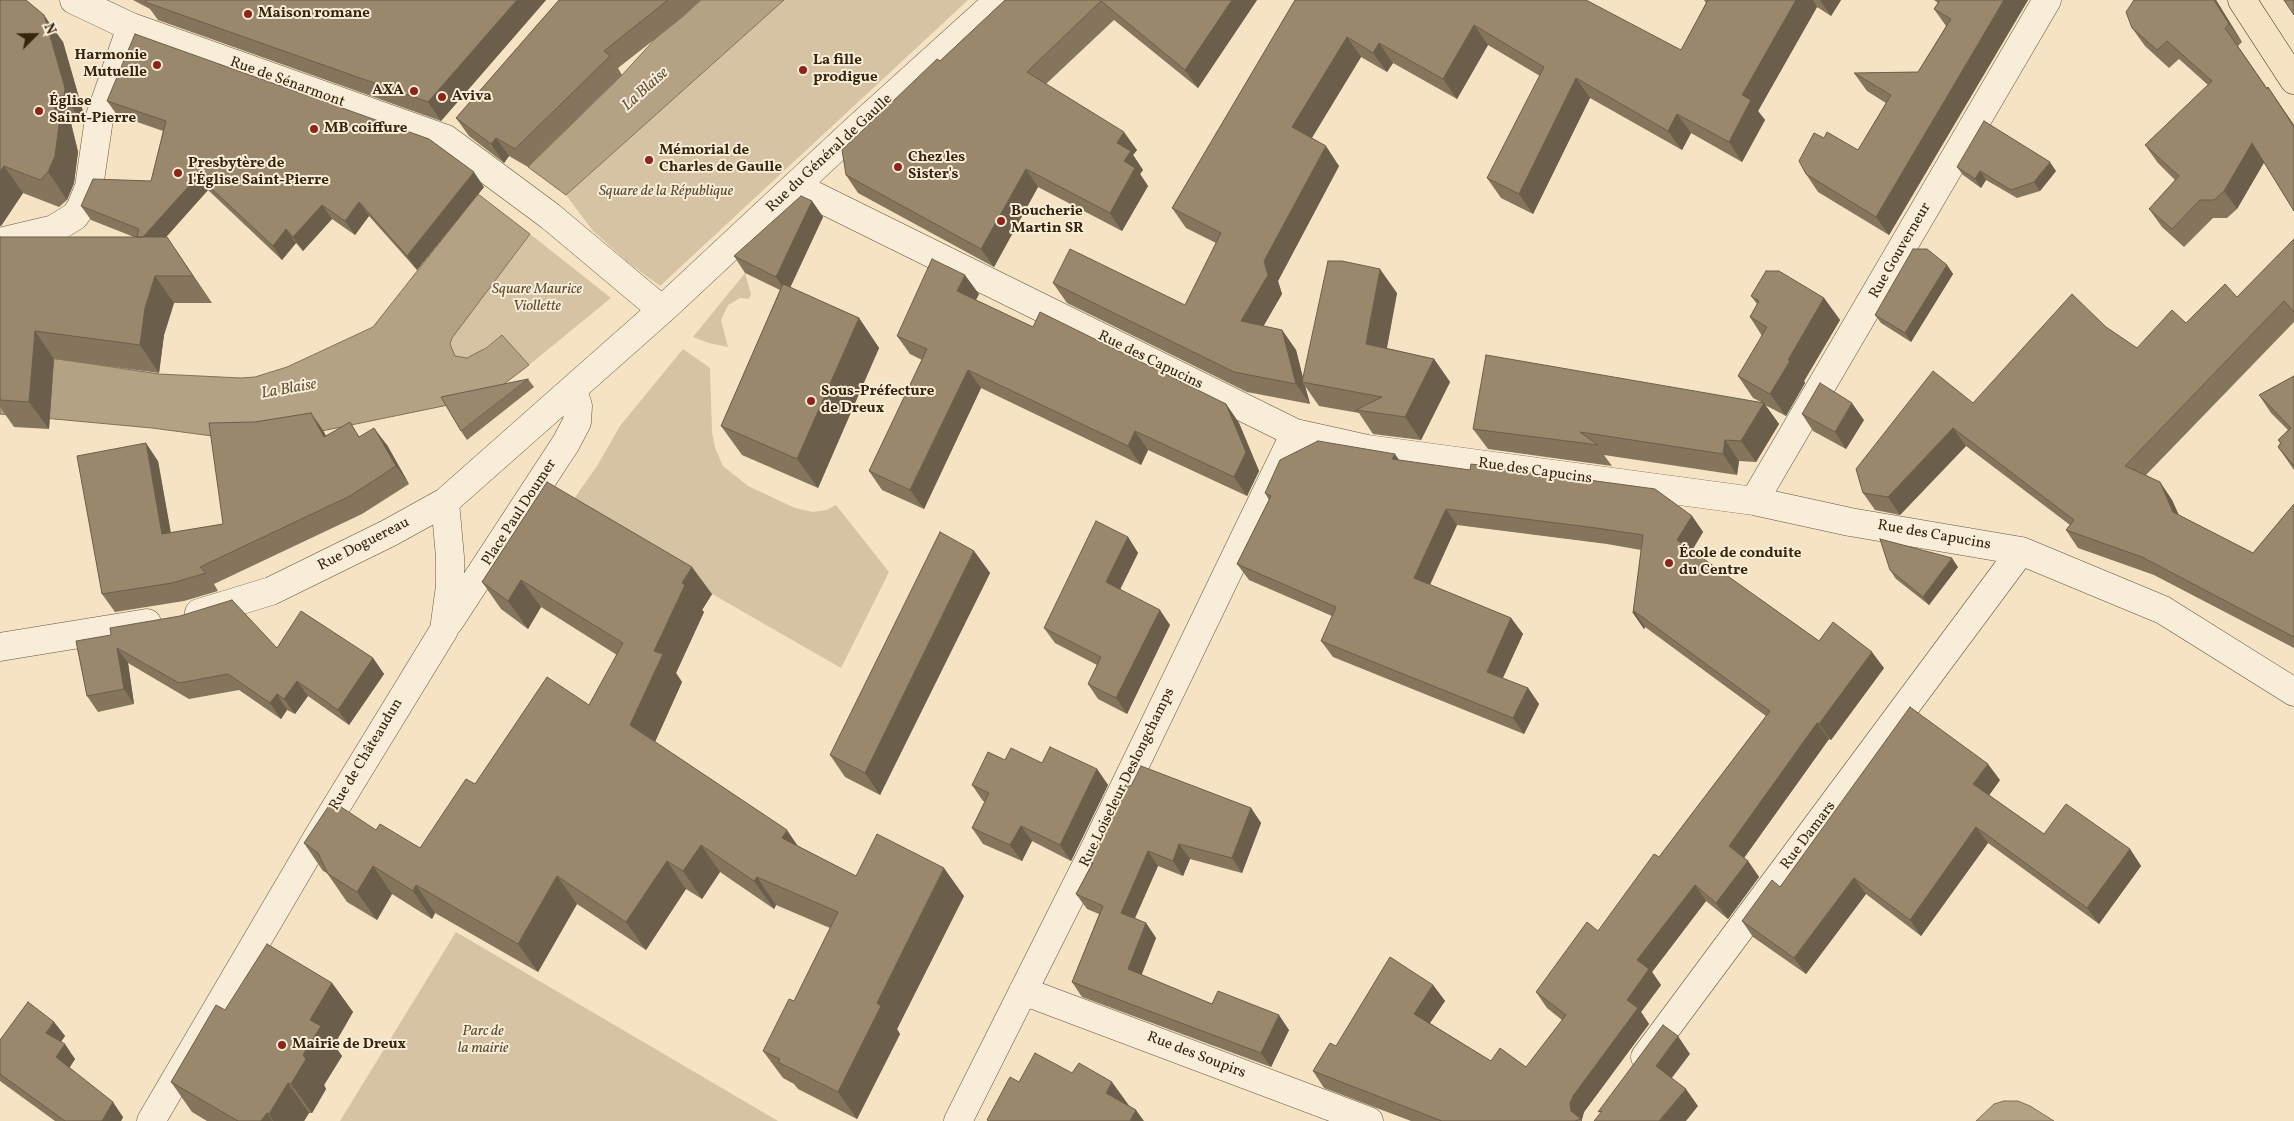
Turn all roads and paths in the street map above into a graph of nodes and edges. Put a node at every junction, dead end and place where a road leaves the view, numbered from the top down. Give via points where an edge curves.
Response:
1 (74, 0) edge
2 (999, 0) edge
3 (2047, 0) edge
4 (2242, 0) edge
5 (130, 27) junction
6 (2294, 80) edge
7 (465, 116) edge
8 (446, 139) junction
9 (794, 186) junction
10 (0, 242) edge
11 (662, 310) junction
12 (573, 390) junction
13 (1295, 433) junction
14 (445, 502) junction
15 (1754, 502) junction
16 (2022, 551) junction
17 (444, 630) junction
18 (0, 647) edge
19 (2294, 692) edge
20 (1023, 991) junction
21 (1632, 1074) edge
22 (151, 1121) edge
23 (958, 1121) edge
24 (1369, 1121) edge

1 - 5 street, Rue de Sénarmont
2 - 9 street, Rue du Général de Gaulle
3 - 15 street, Rue Gouverneur
4 - 6 main road
5 - 8 street, Rue de Sénarmont
5 - 10 street via 99,119 89,187 81,207 71,219 54,229
7 - 8 street
8 - 11 street, Rue de Sénarmont via 550,216
9 - 11 street, Rue du Général de Gaulle
9 - 13 street, Rue des Capucins
11 - 12 street, Rue Doguereau
12 - 14 street, Rue Doguereau
12 - 17 street, Place Paul Doumer via 578,406 577,422 566,443
13 - 15 street, Rue des Capucins via 1367,449
13 - 20 street, Rue Loiseleur Deslongchamps
14 - 17 street, Rue de Châteaudun via 450,586
14 - 18 street, Rue Doguereau via 271,591 174,618
15 - 16 street, Rue des Capucins
16 - 19 street, Rue des Capucins via 2163,610
16 - 21 street, Rue Damars
17 - 22 street, Rue de Châteaudun
20 - 23 street, Rue Loiseleur Deslongchamps
20 - 24 street, Rue des Soupirs

